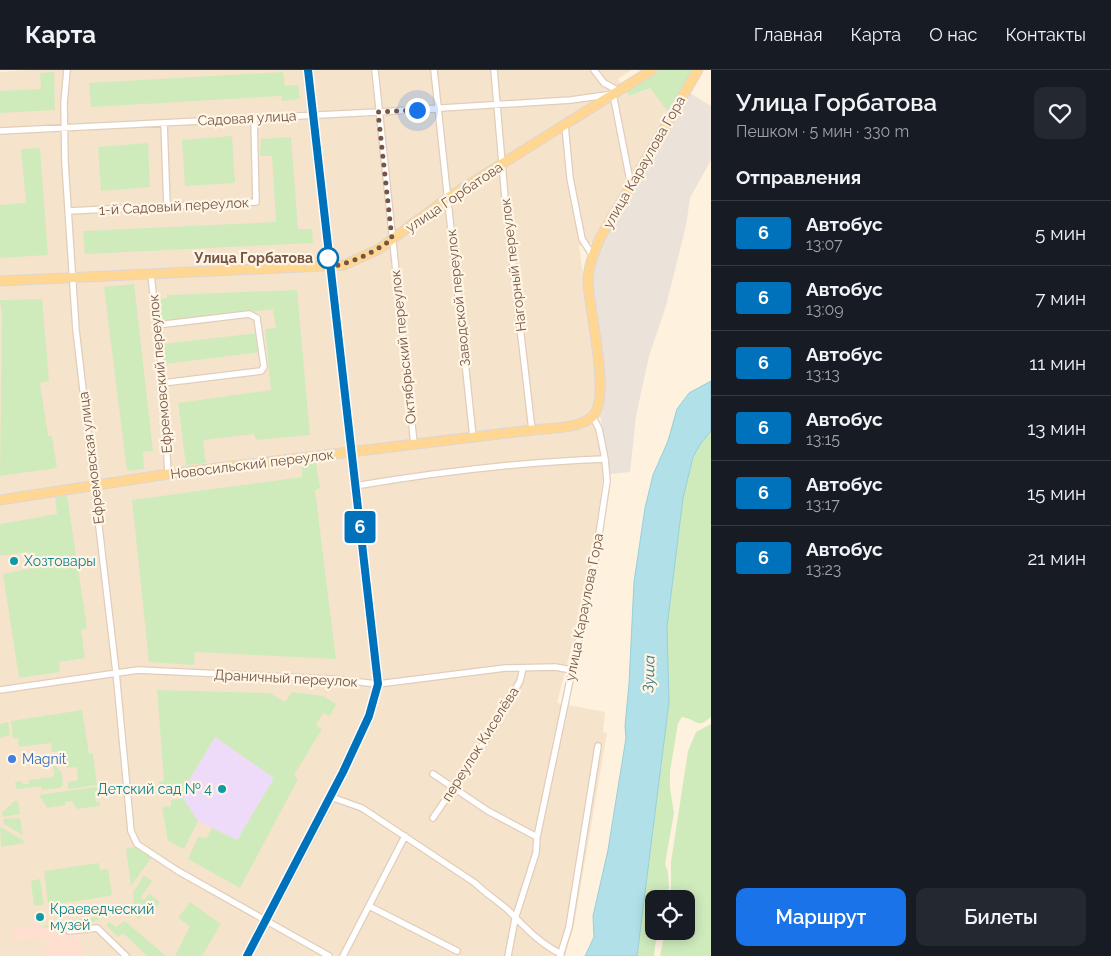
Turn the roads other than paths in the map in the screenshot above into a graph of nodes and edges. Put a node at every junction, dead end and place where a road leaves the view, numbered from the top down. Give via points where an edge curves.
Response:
1 (67, 70) edge
2 (308, 70) edge
3 (375, 70) edge
4 (434, 70) edge
5 (494, 70) edge
6 (594, 70) edge
7 (652, 70) edge
8 (698, 70) edge
9 (616, 93) junction
10 (498, 105) junction
11 (437, 108) junction
12 (378, 112) junction
13 (313, 116) junction
14 (254, 118) junction
15 (164, 123) junction
16 (565, 125) junction
17 (65, 128) junction
18 (0, 131) edge
19 (502, 165) junction
20 (631, 187) junction
21 (449, 197) junction
22 (167, 206) junction
23 (68, 211) junction
24 (392, 239) junction
25 (593, 256) junction
26 (329, 267) junction
27 (151, 275) junction
28 (72, 279) junction
29 (0, 281) edge
30 (157, 326) junction
31 (163, 383) junction
32 (592, 416) junction
33 (532, 430) junction
34 (473, 437) junction
35 (414, 444) junction
36 (350, 452) junction
37 (605, 459) junction
38 (168, 474) junction
39 (94, 484) junction
40 (354, 486) junction
41 (0, 500) edge
42 (523, 668) junction
43 (572, 670) junction
44 (116, 672) junction
45 (378, 684) junction
46 (0, 690) edge
47 (598, 746) dead end
48 (433, 774) dead end
49 (453, 786) junction
50 (331, 798) junction
51 (433, 818) dead end
52 (405, 836) junction
53 (537, 836) junction
54 (369, 906) junction
55 (515, 919) junction
56 (266, 920) junction
57 (69, 931) dead end
58 (457, 951) dead end
59 (561, 955) edge
60 (126, 956) edge
61 (247, 956) edge
62 (329, 956) edge
63 (343, 956) edge
64 (508, 956) edge

1 - 17 street, Ефремовская улица
2 - 13 main road
3 - 12 street, Октябрьский переулок
4 - 11 street, Заводской переулок
5 - 10 street, Нагорный переулок
6 - 9 street
7 - 9 main road, улица Горбатова
8 - 20 main road, улица Караулова Гора
9 - 10 street, Садовая улица
9 - 16 main road, улица Горбатова
9 - 20 street
10 - 11 street, Садовая улица
10 - 19 street, Нагорный переулок
11 - 12 street, Садовая улица
11 - 21 street, Заводской переулок
12 - 13 street, Садовая улица
12 - 24 street, Октябрьский переулок
13 - 14 street, Садовая улица
13 - 26 main road
14 - 15 street, Садовая улица
14 - 22 street, 1-й Садовый переулок via 256,202
15 - 17 street, Садовая улица
15 - 22 street
16 - 19 main road, улица Горбатова
16 - 25 street, улица Караулова Гора via 570,178 582,239
17 - 18 street, Садовая улица
17 - 23 street, Ефремовская улица
19 - 21 main road, улица Горбатова
19 - 33 street, Нагорный переулок
20 - 25 main road, улица Караулова Гора
21 - 24 main road, улица Горбатова
21 - 34 street, Заводской переулок
22 - 23 street, 1-й Садовый переулок
23 - 28 street, Ефремовская улица
24 - 26 main road, улица Горбатова via 353,262
24 - 35 street, Октябрьский переулок
25 - 32 main road, улица Караулова Гора via 588,283 601,395
26 - 27 main road, улица Горбатова
26 - 36 main road
27 - 28 main road, улица Горбатова
27 - 30 street, Ефремовский переулок
28 - 29 main road, улица Горбатова
28 - 39 street, Ефремовская улица
30 - 31 street, Ефремовский переулок via 158,361
30 - 31 street via 249,314 257,318 262,341 264,367 261,370
31 - 38 street, Ефремовский переулок
32 - 33 main road, Новосильский переулок via 582,423
32 - 37 street, улица Караулова Гора
33 - 34 main road, Новосильский переулок
34 - 35 main road, Новосильский переулок
35 - 36 main road, Новосильский переулок
36 - 38 main road, Новосильский переулок
36 - 40 main road
37 - 40 street via 446,470
37 - 43 street, улица Караулова Гора via 607,481 595,561
38 - 39 main road, Новосильский переулок
39 - 41 main road, Новосильский переулок
39 - 44 street, Ефремовская улица
40 - 45 main road
42 - 43 street, Драничный переулок
42 - 45 street, Драничный переулок
42 - 49 street, переулок Киселёва via 520,681 490,734
43 - 53 street, улица Караулова Гора
44 - 45 street, Драничный переулок via 161,671
44 - 46 street, Драничный переулок
44 - 56 street, Ефремовская улица via 131,831 138,844 178,871
45 - 50 main road via 369,716
47 - 59 street via 569,928
48 - 49 street
49 - 51 street, переулок Киселёва
49 - 53 street via 488,811
50 - 52 street via 362,808
50 - 56 main road
52 - 54 street
52 - 55 street via 475,883
53 - 55 street, улица Караулова Гора via 536,853
54 - 58 street
54 - 63 street
55 - 59 street via 544,945
55 - 64 street, улица Караулова Гора
56 - 61 main road
56 - 62 street
57 - 60 street via 97,928

